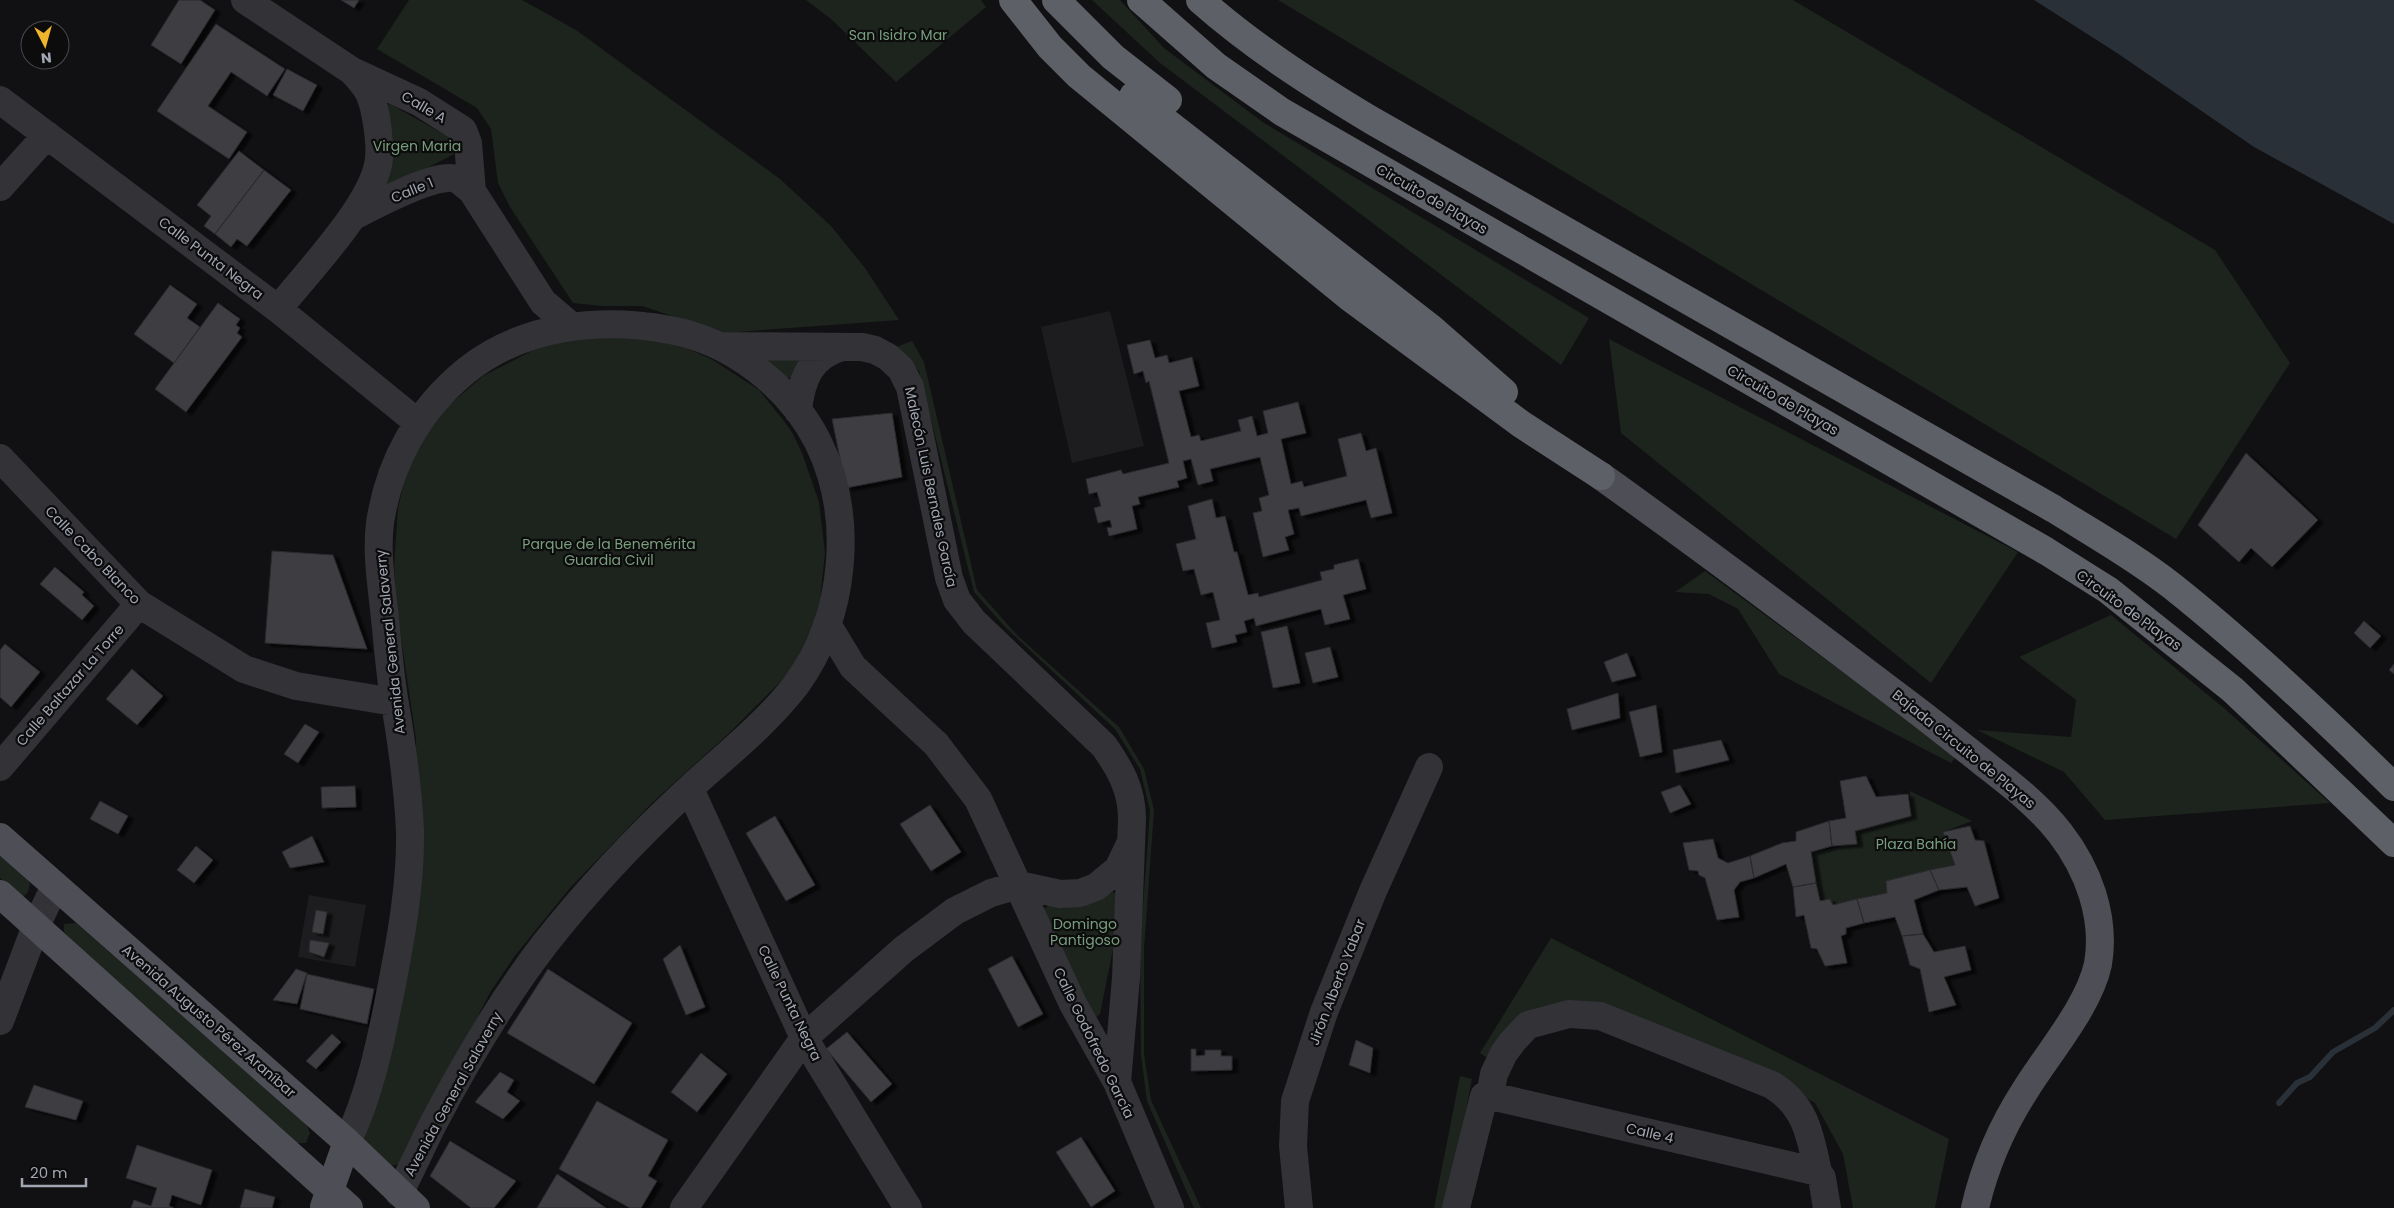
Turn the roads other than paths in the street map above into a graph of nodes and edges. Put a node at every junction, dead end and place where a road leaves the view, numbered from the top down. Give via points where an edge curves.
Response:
1 (245, 0) edge
2 (1013, 0) edge
3 (1034, 0) edge
4 (1056, 0) edge
5 (1141, 0) edge
6 (1200, 0) edge
7 (352, 71) junction
8 (0, 100) edge
9 (47, 134) junction
10 (0, 188) edge
11 (472, 191) junction
12 (352, 216) junction
13 (278, 309) junction
14 (560, 328) junction
15 (1431, 328) junction
16 (720, 346) junction
17 (842, 347) junction
18 (798, 411) junction
19 (417, 422) junction
20 (0, 458) edge
21 (1601, 476) junction
22 (139, 604) junction
23 (827, 624) junction
24 (808, 666) junction
25 (853, 667) junction
26 (394, 702) junction
27 (0, 767) edge
28 (1428, 767) dead end
29 (2394, 787) edge
30 (690, 789) junction
31 (0, 837) edge
32 (1131, 840) junction
33 (2394, 843) edge
34 (1019, 885) junction
35 (55, 886) junction
36 (0, 894) edge
37 (36, 926) junction
38 (0, 1022) edge
39 (804, 1038) junction
40 (1117, 1082) junction
41 (1487, 1096) junction
42 (346, 1142) junction
43 (1818, 1172) junction
44 (334, 1202) edge
45 (403, 1203) edge
46 (684, 1208) edge
47 (908, 1208) edge
48 (1170, 1208) edge
49 (1299, 1208) edge
50 (1456, 1208) edge
51 (1827, 1208) edge
52 (1975, 1208) edge

1 - 7 street, Calle A
2 - 21 highway via 1054,52 1078,76 1341,290 1521,424
3 - 15 highway via 1097,68
4 - 15 highway via 1113,57 1366,256
5 - 33 highway, Circuito de Playas via 1216,66 1282,112 2046,551 2108,590 2233,690
6 - 29 highway via 1263,50 1371,120 2111,544 2170,585 2228,633
7 - 11 street, Calle A via 419,102 463,130 468,143
7 - 12 street, Calle 1 via 368,92 375,111 379,163 370,188
8 - 9 street, Calle Punta Negra
9 - 10 street
9 - 13 street, Calle Punta Negra
11 - 12 street, Calle 1 via 455,178 441,178
11 - 14 street, Calle A
12 - 13 street, Calle 1
13 - 19 street, Calle Punta Negra
14 - 16 street, Avenida General Salaverry via 582,324 645,325 684,332
14 - 19 street, Avenida General Salaverry via 518,340 481,360 447,386
15 - 21 highway
16 - 17 street, Malecón Luis Bernales García
16 - 18 street, Avenida General Salaverry via 757,369
17 - 18 street via 828,352 811,366 803,380
17 - 32 street, Malecón Luis Bernales García via 862,347 883,353 906,376 916,410 949,578 957,600 974,622 1104,746 1118,765 1131,799
18 - 23 street, Avenida General Salaverry via 824,455 841,530 839,572
19 - 26 street, Avenida General Salaverry via 392,472 380,528
20 - 22 street, Calle Cabo Blanco
21 - 52 main road, Bajada Circuito de Playas via 1713,557 2020,792 2060,833 2080,862 2094,897 2100,931 2093,981 2003,1128 1988,1162
22 - 26 street, Calle Cabo Blanco via 244,669 296,686
22 - 27 street, Calle Baltazar La Torre
23 - 24 street, Avenida General Salaverry
23 - 25 street, Calle Godofredo García
24 - 25 street
24 - 30 street, Avenida General Salaverry via 777,707
25 - 34 street, Calle Godofredo García via 936,744 978,798
26 - 42 street, Avenida General Salaverry via 410,833 403,928 380,1044 354,1128
28 - 49 street, Jirón Alberto Yabar via 1324,1012 1295,1101 1293,1146
30 - 39 street, Calle Punta Negra
30 - 45 street, Avenida General Salaverry via 619,857 545,944 491,1021 433,1124
31 - 35 main road, Avenida Augusto Pérez Araníbar
32 - 34 street via 1118,869 1096,887 1080,893 1060,894
32 - 40 street, Malecón Luis Bernales García via 1126,978
34 - 39 street via 972,901 944,918
34 - 40 street, Calle Godofredo García via 1073,1004
35 - 37 street
35 - 42 main road, Avenida Augusto Pérez Araníbar
36 - 37 main road
37 - 38 street
37 - 44 main road
39 - 46 street
39 - 47 street, Calle Punta Negra
40 - 48 street, Calle Godofredo García
41 - 43 street, Calle 4
41 - 43 street via 1504,1053 1528,1025 1569,1014 1600,1016 1785,1093 1804,1119
41 - 50 street
42 - 44 main road, Avenida General Salaverry
42 - 45 main road, Avenida Augusto Pérez Araníbar
43 - 51 street

